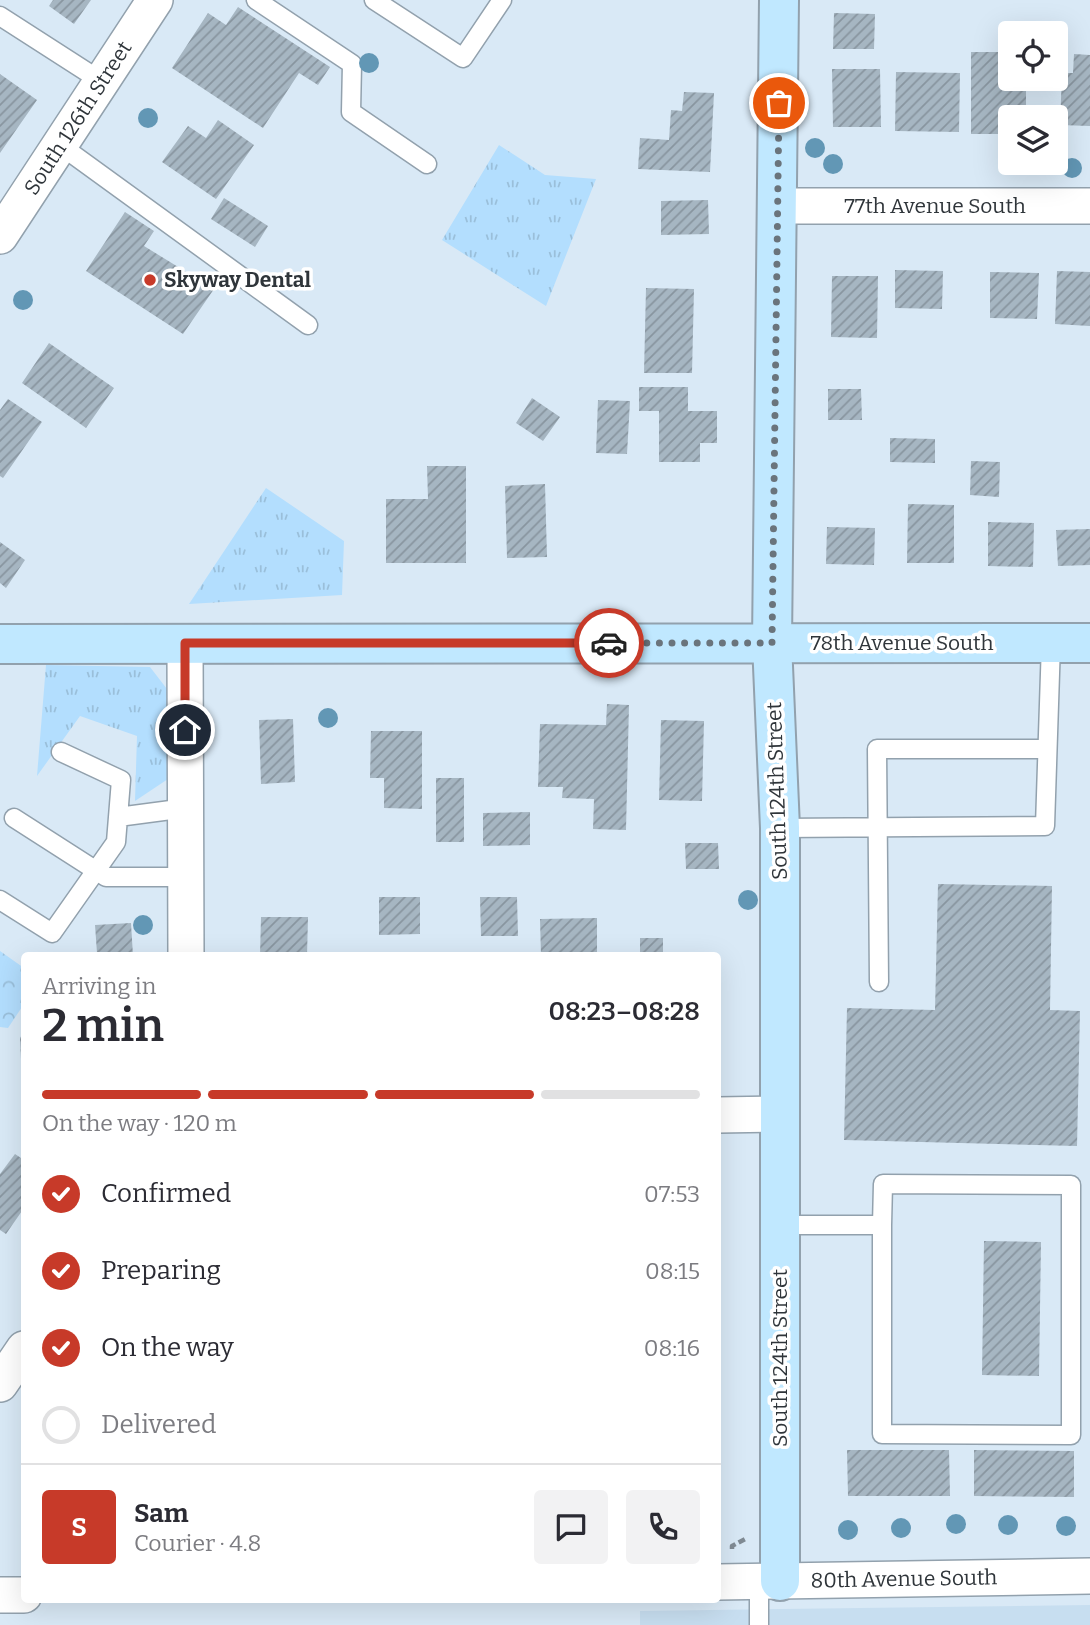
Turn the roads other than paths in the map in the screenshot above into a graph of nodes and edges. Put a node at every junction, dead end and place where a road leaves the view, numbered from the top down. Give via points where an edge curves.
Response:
1 (155, 0) edge
2 (256, 0) edge
3 (374, 0) edge
4 (502, 0) edge
5 (779, 0) edge
6 (0, 16) edge
7 (102, 81) junction
8 (60, 145) junction
9 (427, 164) dead end
10 (779, 206) junction
11 (1090, 206) edge
12 (0, 236) edge
13 (308, 325) dead end
14 (185, 643) junction
15 (772, 643) junction
16 (1051, 643) junction
17 (1090, 643) edge
18 (0, 644) edge
19 (1046, 749) junction
20 (61, 752) dead end
21 (186, 808) junction
22 (118, 817) junction
23 (14, 818) dead end
24 (780, 828) junction
25 (877, 828) junction
26 (96, 871) junction
27 (186, 877) junction
28 (0, 900) edge
29 (186, 952) edge
30 (879, 982) dead end
31 (780, 1114) junction
32 (721, 1115) edge
33 (780, 1225) junction
34 (883, 1225) junction
35 (21, 1353) edge
36 (0, 1384) edge
37 (1090, 1576) edge
38 (721, 1581) edge
39 (770, 1581) junction
40 (0, 1595) edge
41 (21, 1595) edge
42 (760, 1625) edge

1 - 7 street, South 126th Street
2 - 9 lane via 352,64 351,112
3 - 4 lane via 463,58
5 - 10 street, South 124th Street
6 - 7 lane
7 - 8 street, South 126th Street
8 - 12 street, South 126th Street
8 - 13 lane
10 - 11 street, 77th Avenue South
10 - 15 street, South 124th Street
14 - 15 street, 78th Avenue South
14 - 18 street, 78th Avenue South
14 - 21 street
15 - 16 street, 78th Avenue South
15 - 24 street, South 124th Street
16 - 17 street, 78th Avenue South
16 - 19 lane
19 - 25 lane via 1045,826
19 - 25 lane via 877,749
20 - 22 lane via 121,780
21 - 22 lane
21 - 27 street
22 - 26 lane via 116,842
23 - 26 lane
24 - 25 lane
24 - 31 street, South 124th Street
25 - 30 lane
26 - 27 lane via 106,877
26 - 28 lane via 52,933
27 - 29 street
31 - 32 street
31 - 33 street, South 124th Street
33 - 34 lane
33 - 39 street, South 124th Street
34 - 34 lane via 883,1184 1071,1185 1071,1434 882,1434
35 - 36 street
37 - 39 street, 80th Avenue South
38 - 39 street, 80th Avenue South
39 - 42 lane
40 - 41 street

